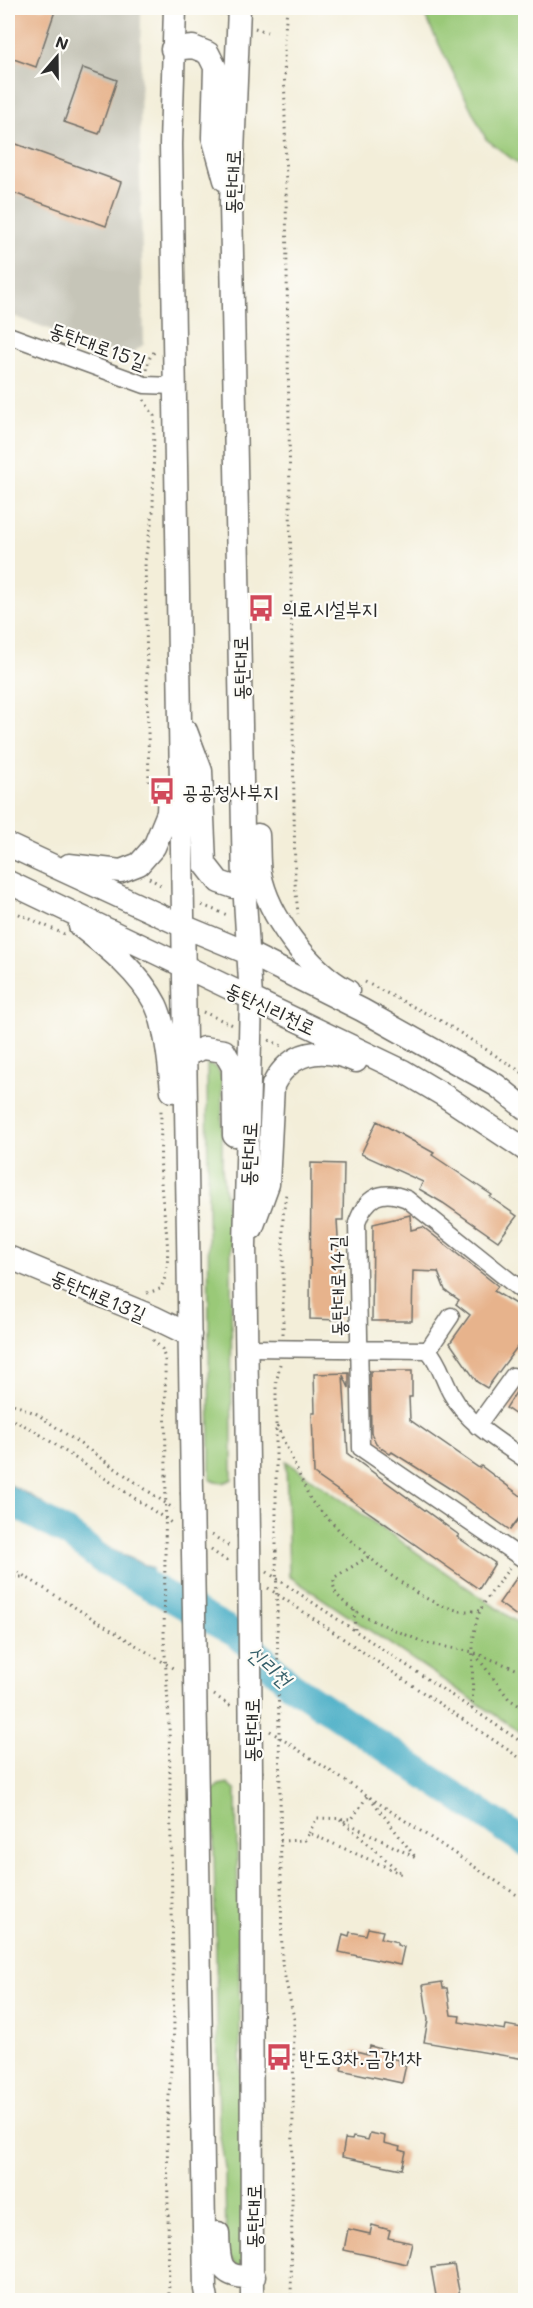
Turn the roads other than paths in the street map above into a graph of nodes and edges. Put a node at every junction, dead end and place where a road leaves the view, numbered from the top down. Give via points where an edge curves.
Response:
1 (175, 8) edge
2 (238, 8) edge
3 (172, 50) junction
4 (231, 202) junction
5 (8, 335) edge
6 (175, 386) junction
7 (180, 716) junction
8 (241, 729) junction
9 (8, 845) edge
10 (39, 859) junction
11 (8, 882) edge
12 (244, 883) junction
13 (51, 902) junction
14 (183, 926) junction
15 (248, 953) junction
16 (184, 968) junction
17 (251, 998) junction
18 (428, 1045) junction
19 (185, 1055) junction
20 (525, 1109) edge
21 (485, 1122) junction
22 (525, 1150) edge
23 (188, 1233) junction
24 (245, 1247) junction
25 (8, 1257) edge
26 (525, 1294) edge
27 (452, 1316) dead end
28 (190, 1335) junction
29 (246, 1348) junction
30 (359, 1349) junction
31 (428, 1350) junction
32 (513, 1376) dead end
33 (477, 1426) junction
34 (525, 1460) edge
35 (523, 1554) edge
36 (203, 2178) junction
37 (254, 2277) junction
38 (207, 2301) edge
39 (252, 2301) edge

1 - 3 main road
2 - 4 main road, 동탄대로
3 - 4 main road via 193,47 208,53 215,67 213,137
3 - 6 main road
4 - 8 main road, 동탄대로
5 - 6 street, 동탄대로15길 via 145,385
6 - 7 main road
7 - 10 main road via 169,759 168,813 154,847 139,864 121,871
7 - 12 main road via 201,771 205,864 219,882 234,887
7 - 14 main road
8 - 12 main road, 동탄대로
8 - 18 main road via 256,796 260,873 270,901 294,944 336,985 393,1017
9 - 10 main road, 동탄신리천로
10 - 14 main road, 동탄신리천로
11 - 13 main road, 동탄신리천로
12 - 15 main road, 동탄대로
13 - 16 main road, 동탄신리천로
13 - 23 main road via 129,968 156,1006 169,1056
14 - 15 main road, 동탄신리천로
14 - 16 main road
15 - 17 main road, 동탄대로
15 - 18 main road, 동탄신리천로
16 - 17 main road, 동탄신리천로
16 - 19 main road
17 - 21 main road, 동탄신리천로 via 403,1071
17 - 24 main road, 동탄대로
18 - 20 main road, 동탄신리천로 via 496,1085
19 - 23 main road
19 - 24 main road via 204,1048 224,1051 233,1067 235,1179
21 - 22 main road, 동탄신리천로
21 - 24 main road via 451,1113 339,1053 308,1054 292,1060 279,1072 273,1085 268,1184
23 - 28 main road
24 - 29 main road, 동탄대로
25 - 28 main road, 동탄대로13길
26 - 30 street, 동탄대로14길 via 407,1199 396,1195 372,1198 357,1223
27 - 31 street
28 - 36 main road, bridge
29 - 30 street, 동탄대로14길
29 - 37 main road, 동탄대로, bridge
30 - 31 street, 동탄대로14길
30 - 35 street, 동탄대로14길 via 361,1448
31 - 33 street via 452,1397
32 - 33 street
33 - 34 street
36 - 37 main road via 215,2196 220,2263 228,2273
36 - 38 main road
37 - 39 main road, 동탄대로

